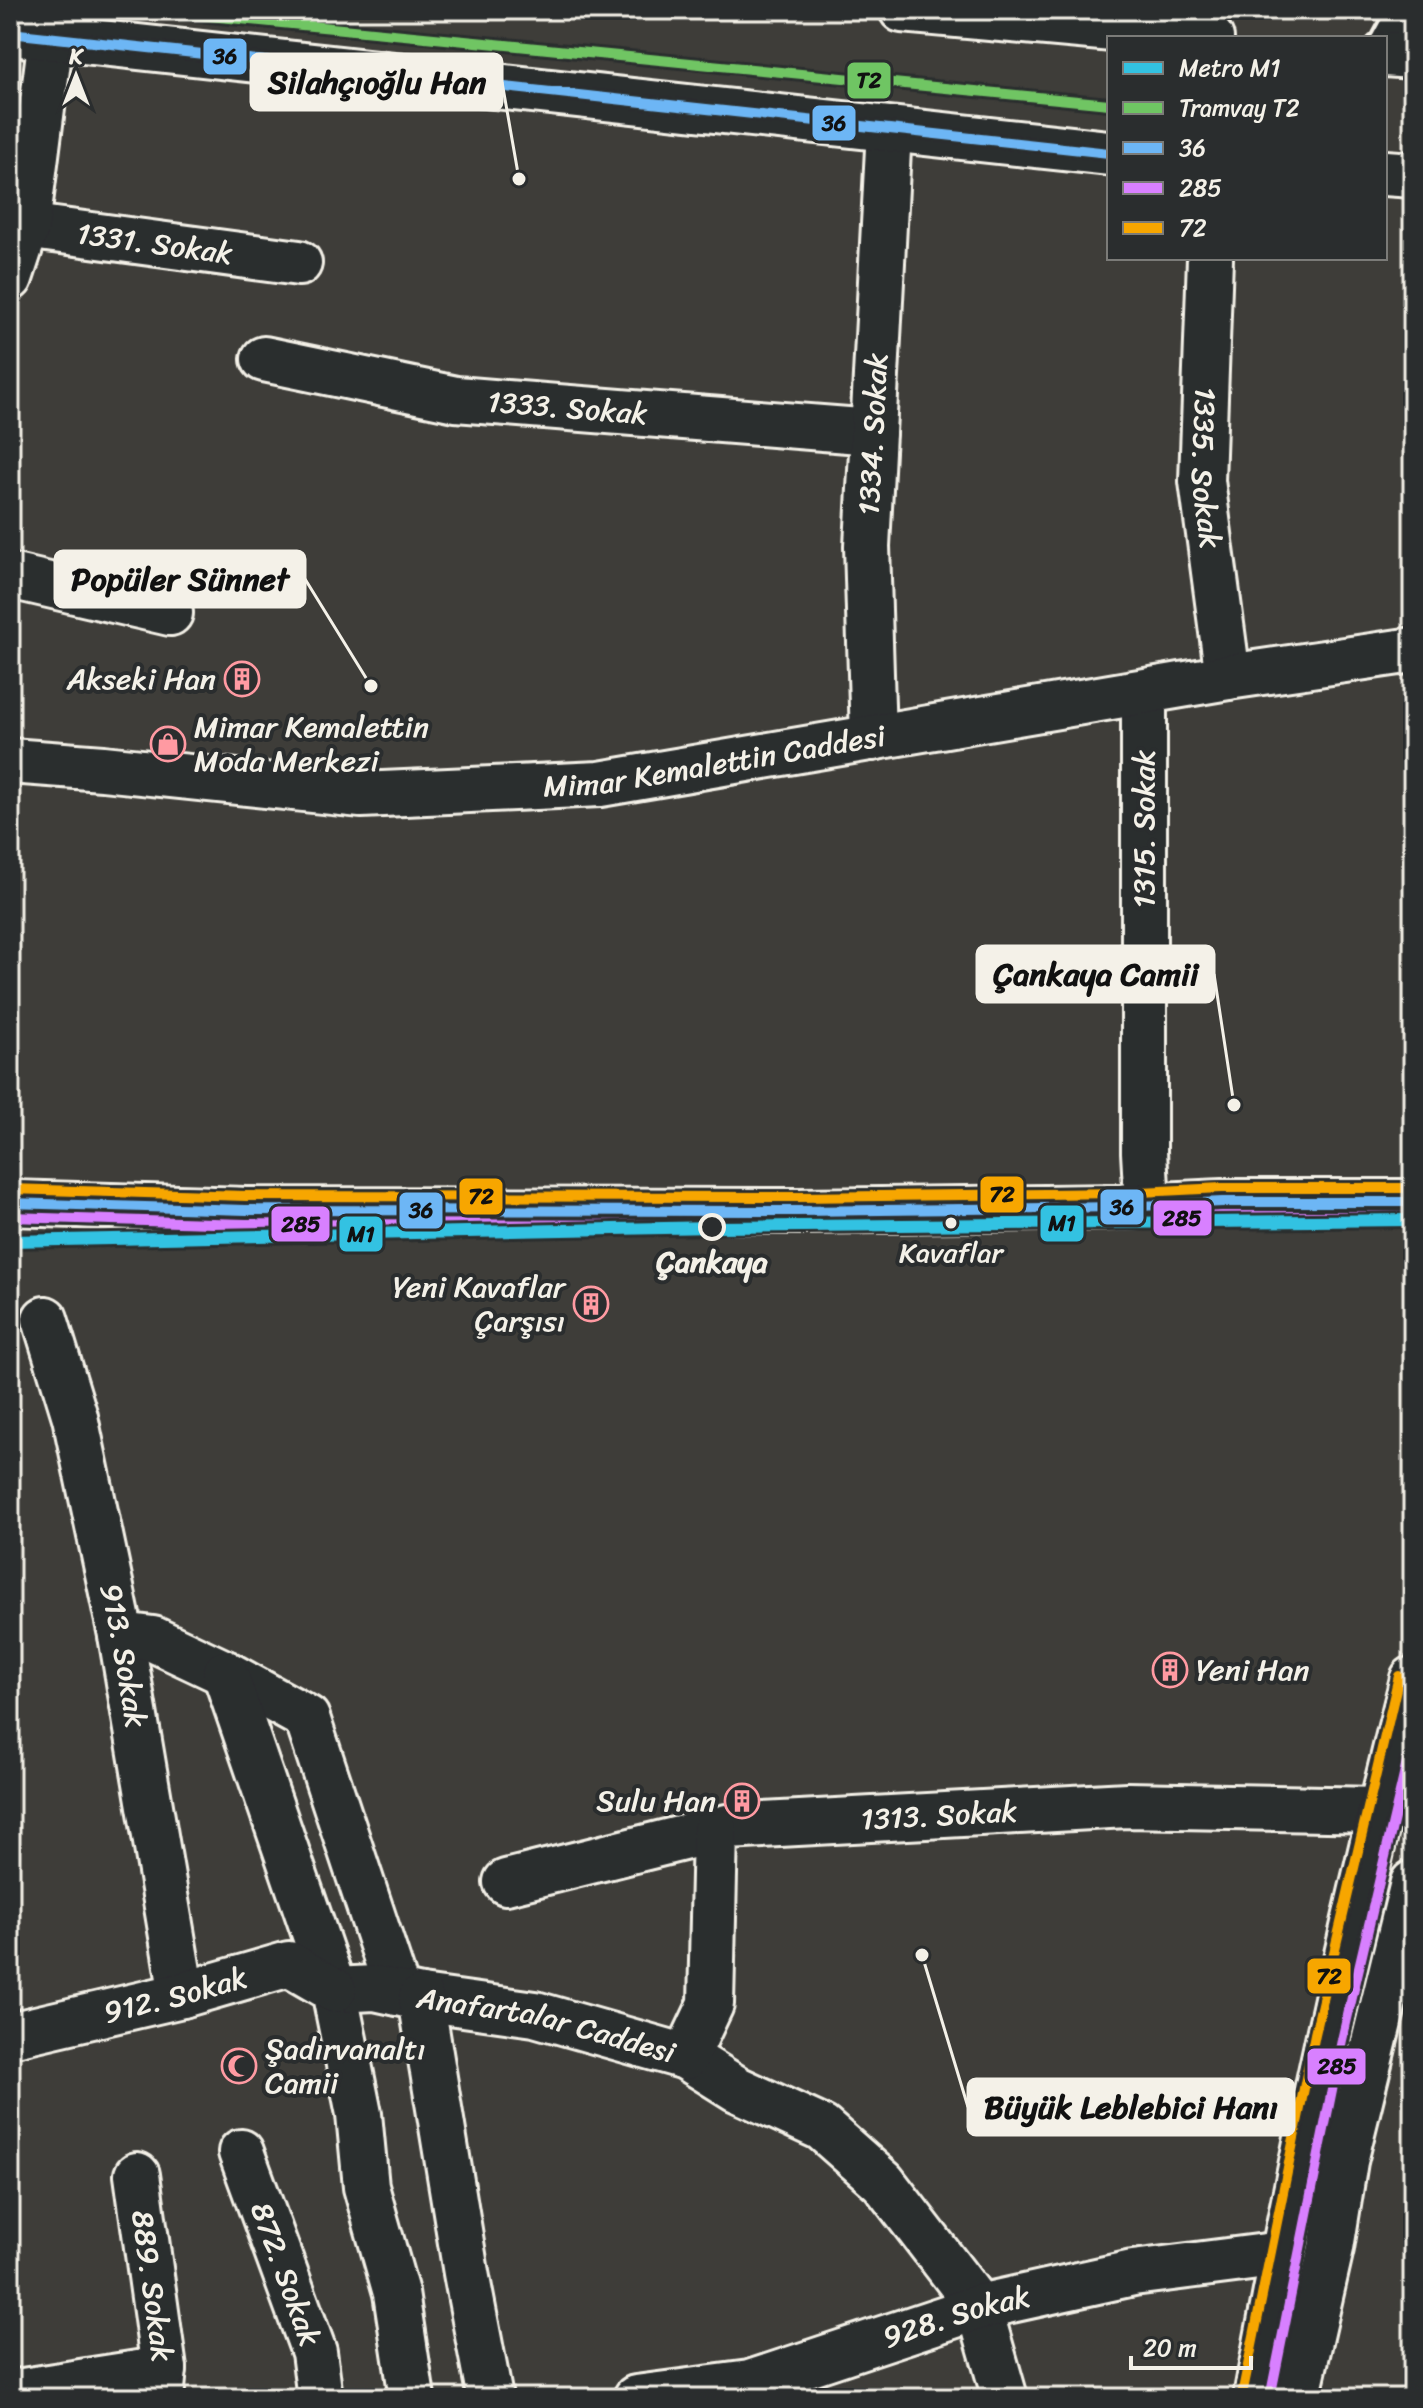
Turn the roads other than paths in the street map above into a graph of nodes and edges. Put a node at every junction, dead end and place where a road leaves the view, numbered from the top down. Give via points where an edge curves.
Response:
1 (904, 10) edge
2 (1412, 10) edge
3 (31, 35) edge
4 (1189, 36) edge
5 (1395, 55) edge
6 (889, 130) junction
7 (1107, 153) edge
8 (1387, 173) edge
9 (1413, 175) edge
10 (18, 225) edge
11 (1210, 260) edge
12 (299, 263) dead end
13 (10, 278) edge
14 (264, 359) dead end
15 (873, 432) junction
16 (10, 576) edge
17 (170, 613) dead end
18 (1413, 650) edge
19 (1228, 677) junction
20 (1144, 693) junction
21 (873, 738) junction
22 (10, 761) edge
23 (1413, 1202) edge
24 (10, 1203) edge
25 (1147, 1205) junction
26 (45, 1319) dead end
27 (121, 1635) junction
28 (225, 1673) junction
29 (1413, 1679) edge
30 (1380, 1810) junction
31 (715, 1831) junction
32 (506, 1882) dead end
33 (1413, 1883) edge
34 (334, 1990) junction
35 (182, 1995) junction
36 (410, 1996) junction
37 (10, 2035) edge
38 (686, 2057) junction
39 (241, 2152) dead end
40 (137, 2175) dead end
41 (1282, 2254) junction
42 (979, 2307) junction
43 (163, 2383) edge
44 (10, 2393) edge
45 (320, 2398) edge
46 (412, 2398) edge
47 (490, 2398) edge
48 (636, 2398) edge
49 (1005, 2398) edge
50 (1256, 2398) edge
51 (1297, 2398) edge

1 - 4 street
2 - 5 street
3 - 6 street
3 - 10 street
6 - 7 street
6 - 15 street, 1334. Sokak
8 - 9 street
10 - 12 street, 1331. Sokak
10 - 13 street
11 - 19 street, 1335. Sokak via 1202,481
14 - 15 street, 1333. Sokak via 456,399
15 - 21 street, 1334. Sokak via 867,546
16 - 17 street
18 - 19 street, Mimar Kemalettin Caddesi
19 - 20 street, Mimar Kemalettin Caddesi
20 - 21 street, Mimar Kemalettin Caddesi
20 - 25 street, 1315. Sokak
21 - 22 street, Mimar Kemalettin Caddesi via 600,784 361,795
23 - 25 street
24 - 25 street via 246,1210 783,1211
26 - 27 street, 913. Sokak via 75,1417
27 - 28 street via 153,1639
27 - 35 street, 913. Sokak
28 - 34 street
28 - 36 street via 307,1718
29 - 30 street
30 - 31 street, 1313. Sokak via 1127,1805
30 - 41 street
31 - 32 street, 1313. Sokak
31 - 38 street via 711,2004
33 - 51 street via 1345,2161
34 - 35 street, 912. Sokak via 289,1964
34 - 36 street, Anafartalar Caddesi via 375,1988
34 - 46 street via 359,2114 366,2187 396,2293
35 - 37 street, 912. Sokak
36 - 38 street, Anafartalar Caddesi via 535,2014
36 - 47 street
38 - 42 street, Anafartalar Caddesi via 737,2089 822,2128 883,2182
39 - 45 street, 872. Sokak via 314,2352
40 - 43 street, 889. Sokak
41 - 42 street, 928. Sokak via 1133,2273
41 - 50 street
42 - 48 street, 928. Sokak via 750,2383
42 - 49 street, Anafartalar Caddesi
43 - 44 street

